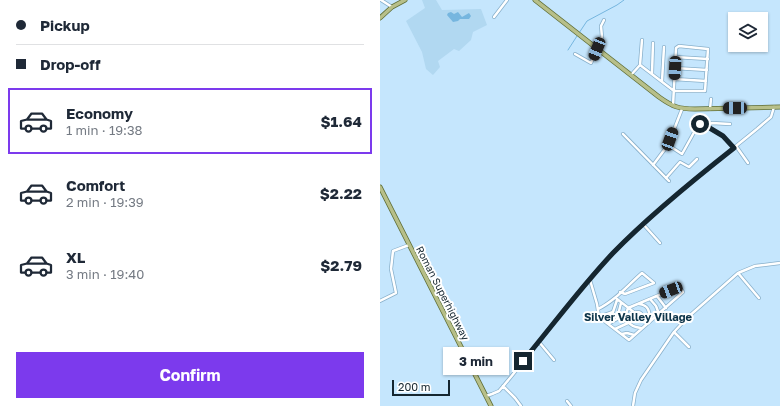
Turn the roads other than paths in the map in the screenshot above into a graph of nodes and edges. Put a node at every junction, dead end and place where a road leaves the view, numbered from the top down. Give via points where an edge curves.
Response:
1 (381, 0) edge
2 (404, 0) edge
3 (507, 0) edge
4 (535, 0) edge
5 (392, 7) junction
6 (494, 16) dead end
7 (380, 18) edge
8 (604, 20) dead end
9 (642, 40) dead end
10 (653, 43) dead end
11 (664, 47) dead end
12 (596, 48) junction
13 (574, 54) dead end
14 (675, 57) junction
15 (708, 59) junction
16 (640, 65) junction
17 (675, 68) junction
18 (707, 70) junction
19 (652, 74) junction
20 (631, 75) junction
21 (674, 79) junction
22 (706, 81) junction
23 (662, 82) junction
24 (674, 91) junction
25 (710, 99) dead end
26 (673, 106) junction
27 (774, 107) junction
28 (780, 107) edge
29 (682, 109) junction
30 (710, 109) junction
31 (730, 124) dead end
32 (707, 126) junction
33 (623, 134) dead end
34 (668, 145) junction
35 (735, 147) junction
36 (697, 159) dead end
37 (748, 163) dead end
38 (653, 165) junction
39 (666, 178) junction
40 (669, 181) dead end
41 (380, 187) edge
42 (643, 224) junction
43 (660, 243) dead end
44 (409, 245) junction
45 (780, 263) edge
46 (738, 273) junction
47 (590, 279) junction
48 (620, 292) junction
49 (657, 296) junction
50 (758, 298) dead end
51 (616, 299) junction
52 (650, 299) junction
53 (380, 301) edge
54 (622, 303) junction
55 (637, 304) junction
56 (628, 308) junction
57 (666, 308) junction
58 (598, 309) junction
59 (635, 313) dead end
60 (659, 314) junction
61 (599, 317) junction
62 (649, 321) junction
63 (628, 323) junction
64 (608, 324) junction
65 (641, 328) junction
66 (615, 329) junction
67 (674, 332) junction
68 (622, 334) junction
69 (634, 335) junction
70 (539, 342) junction
71 (689, 347) dead end
72 (554, 360) dead end
73 (503, 386) junction
74 (486, 396) junction
75 (567, 400) dead end
76 (491, 406) edge
77 (521, 406) edge
78 (572, 406) edge
79 (633, 406) edge

1 - 5 street
2 - 5 main road
3 - 6 street
4 - 12 main road
5 - 7 main road
8 - 12 street via 601,26 602,37
9 - 16 street
10 - 19 street
11 - 23 street
12 - 13 street via 591,63
12 - 20 main road
14 - 15 street
14 - 15 street via 676,47 679,46 708,48
14 - 17 street
15 - 18 street
16 - 19 street
16 - 20 street
17 - 18 street
17 - 21 street
18 - 22 street
19 - 23 street
20 - 26 main road
21 - 22 street
21 - 24 street
22 - 24 street via 705,91
23 - 24 street
24 - 26 street
25 - 30 street
26 - 29 main road
27 - 28 main road
27 - 30 main road
27 - 35 street via 767,120
29 - 30 main road
29 - 34 street
31 - 32 street via 712,123
32 - 34 street via 700,124 682,154
32 - 35 street
33 - 38 street
34 - 38 street
35 - 37 street
35 - 42 street
36 - 39 street via 688,167 680,162
38 - 39 street
39 - 40 street
41 - 44 main road, Roman Superhighway
42 - 43 street
42 - 47 street
44 - 53 street via 393,251 391,269 396,293
44 - 74 main road, Roman Superhighway
45 - 46 street via 755,266
46 - 50 street
46 - 67 street
47 - 58 street
47 - 70 street
48 - 48 street via 625,294 654,283 642,273
48 - 51 street
49 - 52 street
49 - 57 street
49 - 57 street via 677,285 682,292
51 - 54 street
51 - 58 street
51 - 61 street via 615,310
52 - 55 street
52 - 60 street
54 - 56 street
54 - 64 street via 617,319
55 - 56 street
55 - 62 street via 648,308
56 - 59 street
56 - 63 street
57 - 60 street
58 - 61 street
60 - 62 street
61 - 64 street
62 - 65 street
63 - 65 street
63 - 66 street
64 - 66 street
65 - 69 street
66 - 68 street
67 - 71 street
67 - 79 street via 641,380
68 - 69 street
68 - 69 street via 629,340
70 - 72 street
70 - 73 street
73 - 74 street
73 - 77 street
74 - 76 main road, Roman Superhighway
75 - 78 street

